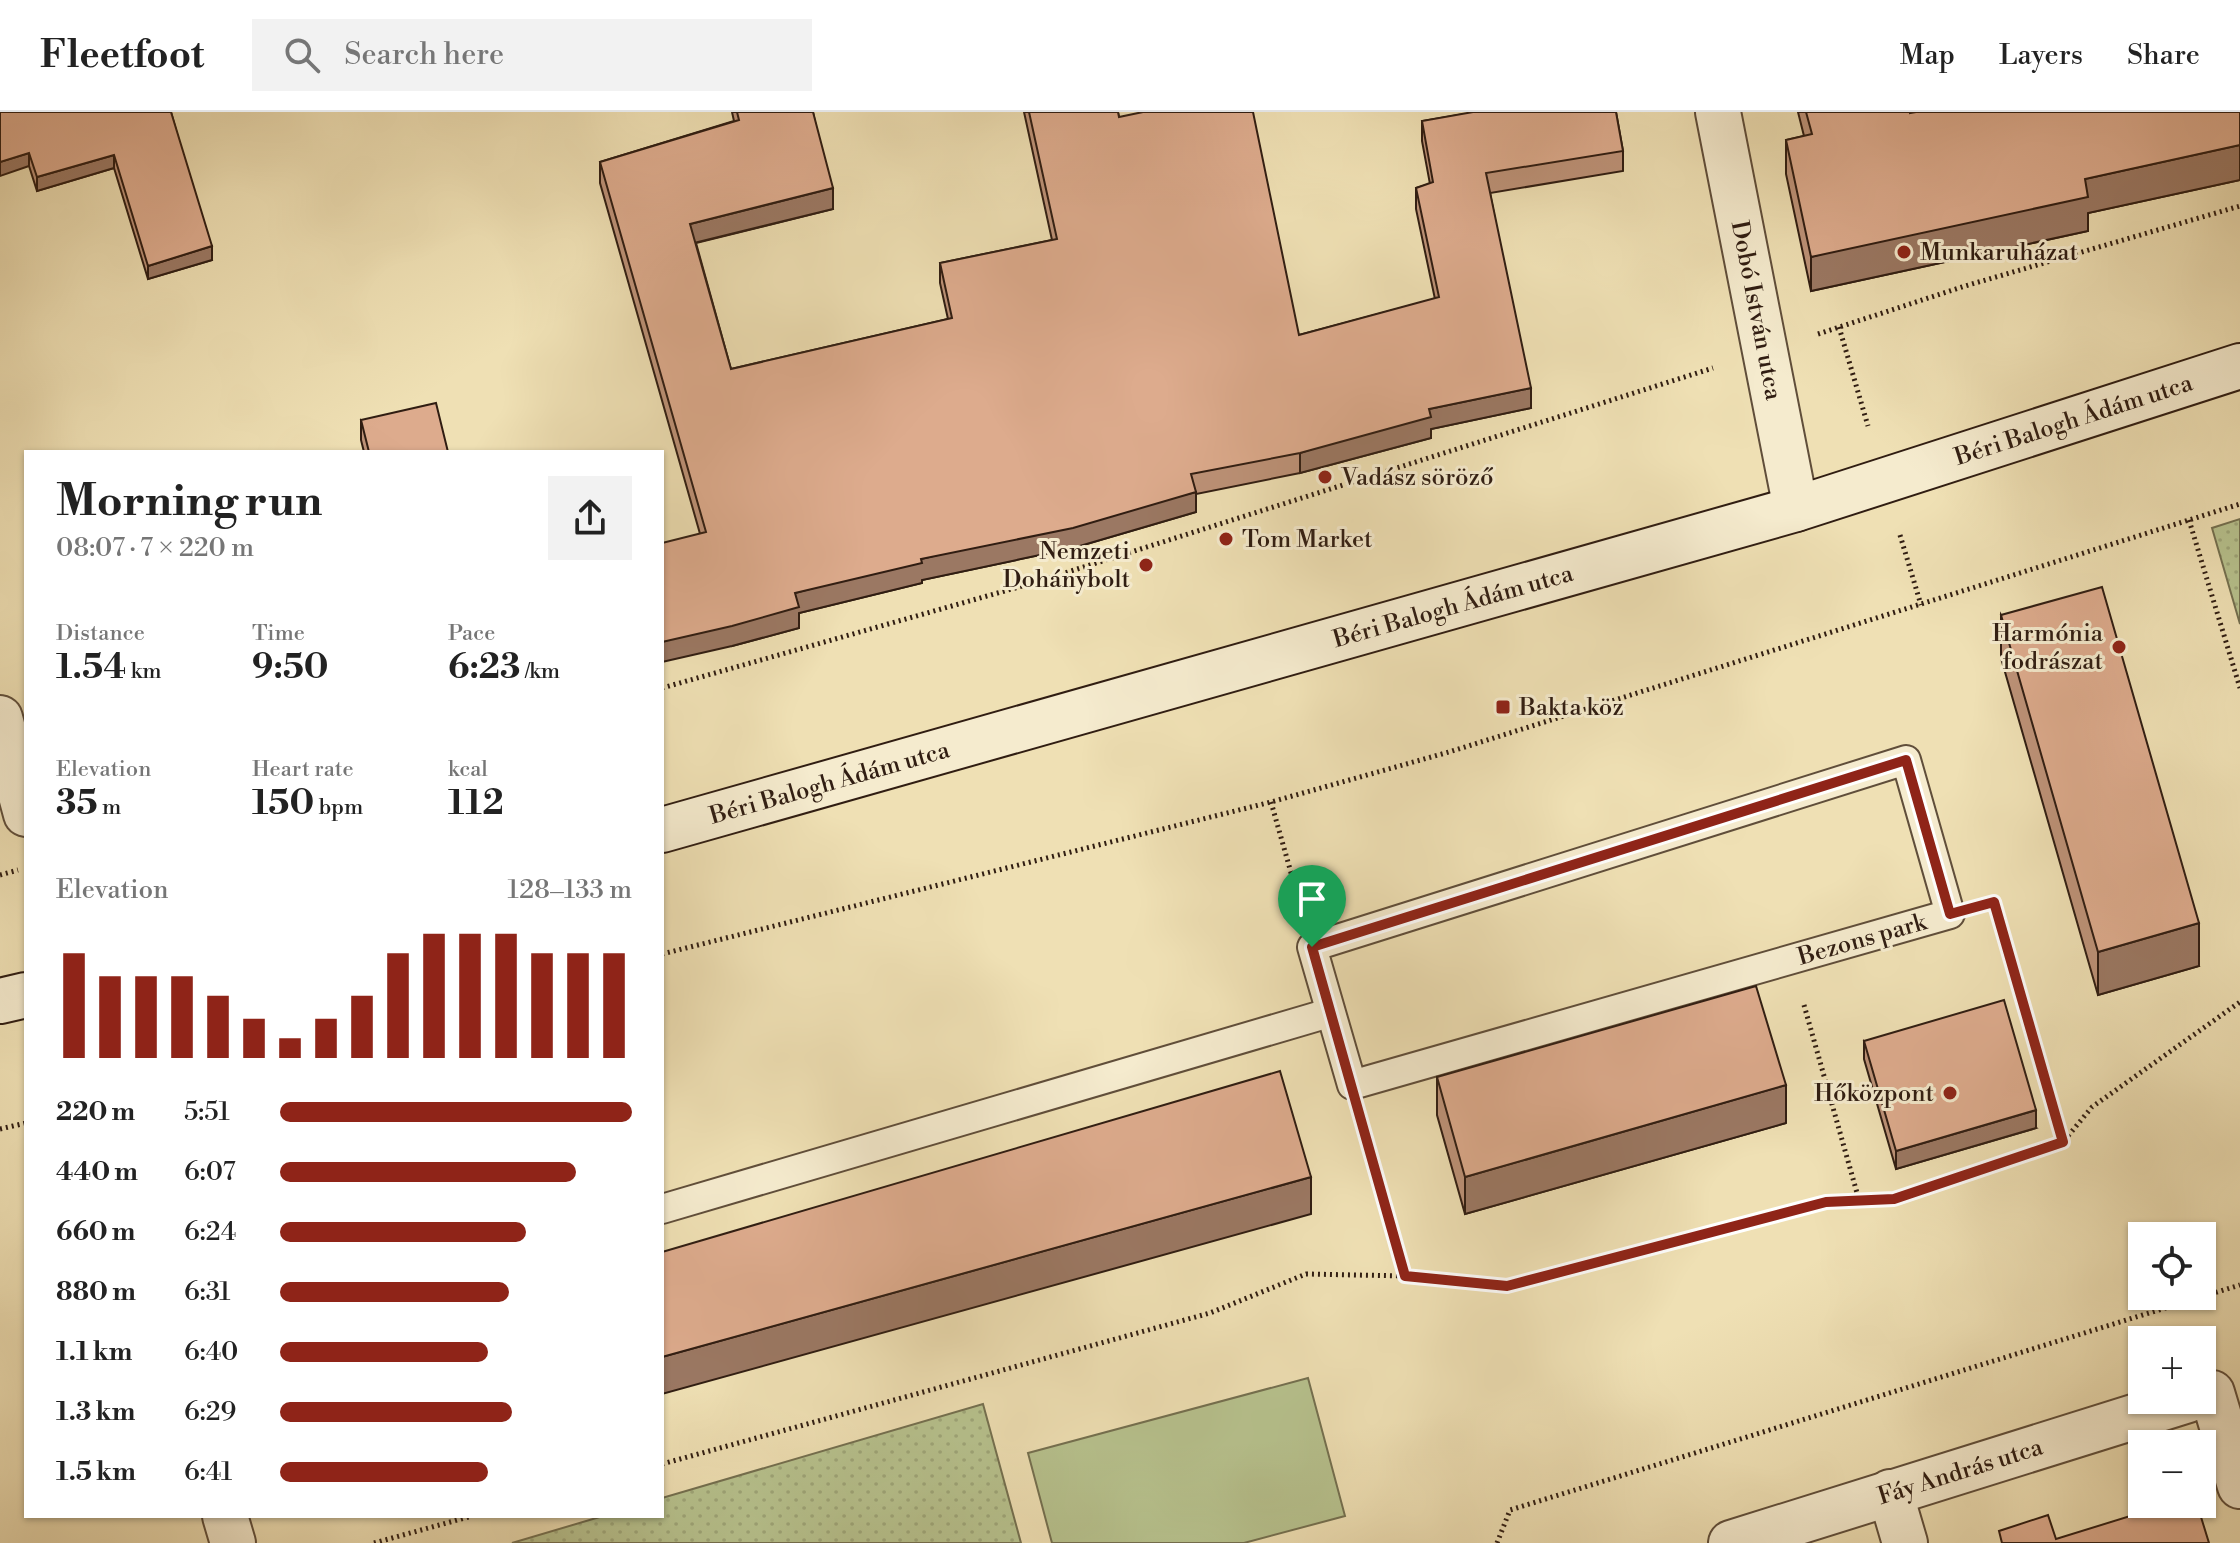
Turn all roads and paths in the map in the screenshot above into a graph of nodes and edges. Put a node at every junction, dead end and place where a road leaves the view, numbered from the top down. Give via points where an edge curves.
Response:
1 (1718, 112) edge
2 (2240, 206) edge
3 (1839, 327) junction
4 (1766, 351) junction
5 (2240, 366) edge
6 (1884, 481) junction
7 (2240, 504) edge
8 (1796, 509) junction
9 (2189, 520) junction
10 (1921, 605) junction
11 (664, 687) edge
12 (2240, 688) edge
13 (0, 718) edge
14 (1271, 802) junction
15 (24, 807) edge
16 (664, 829) edge
17 (24, 869) edge
18 (0, 875) edge
19 (1950, 914) junction
20 (1312, 947) junction
21 (664, 954) edge
22 (1791, 959) junction
23 (24, 995) edge
24 (0, 1001) edge
25 (2240, 1002) edge
26 (1329, 1013) junction
27 (1352, 1085) junction
28 (24, 1123) edge
29 (0, 1129) edge
30 (2063, 1142) junction
31 (1859, 1200) junction
32 (664, 1208) edge
33 (1405, 1276) junction
34 (2240, 1285) edge
35 (2216, 1412) edge
36 (2142, 1414) edge
37 (664, 1463) edge
38 (2240, 1486) edge
39 (1890, 1492) junction
40 (226, 1518) edge
41 (465, 1518) edge
42 (233, 1543) edge
43 (374, 1543) edge
44 (1497, 1543) edge
45 (1731, 1543) edge
46 (1905, 1543) edge

1 - 4 street, Dobó István utca
2 - 3 path
3 - 4 path
3 - 6 path
4 - 8 street, Dobó István utca
4 - 11 path via 1033,583
5 - 6 street, Béri Balogh Ádám utca
6 - 8 street, Béri Balogh Ádám utca
6 - 10 path
7 - 9 path
8 - 16 street, Béri Balogh Ádám utca
9 - 10 path
9 - 12 path
10 - 14 path
13 - 15 street
14 - 20 path
14 - 21 path
17 - 18 path
19 - 20 lane, Bezons park via 1906,760
19 - 22 lane, Bezons park
19 - 30 path via 1994,902
20 - 26 lane
22 - 27 lane, Bezons park
22 - 31 path
23 - 24 street
25 - 30 path via 2092,1107
26 - 27 lane
26 - 32 lane
27 - 33 path
28 - 29 path
30 - 31 path via 1894,1199
31 - 33 path via 1826,1202 1507,1286
33 - 37 path via 1306,1274 1210,1313
34 - 44 path via 1510,1510
35 - 38 street
36 - 39 street, Fáy András utca
39 - 45 street, Fáy András utca
39 - 46 street
40 - 42 street
41 - 43 path

